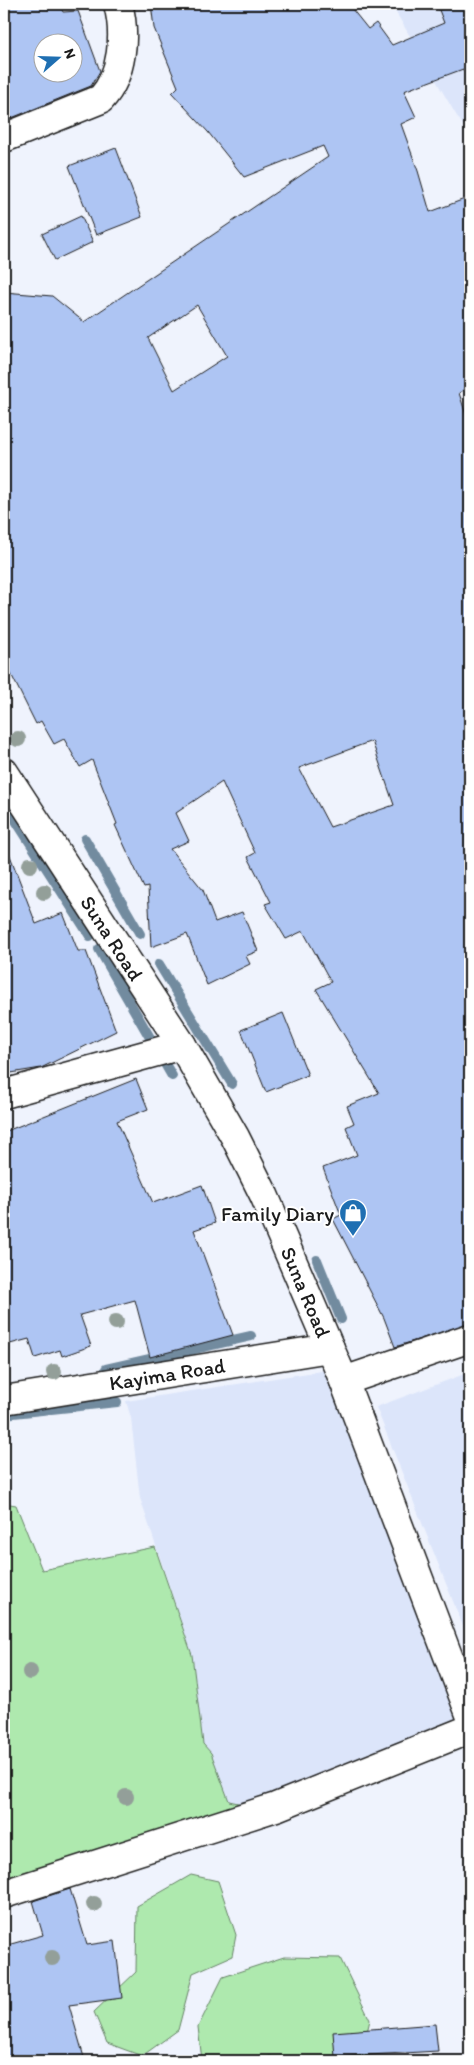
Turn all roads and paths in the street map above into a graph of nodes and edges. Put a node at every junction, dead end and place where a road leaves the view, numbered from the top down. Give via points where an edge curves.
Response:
1 (118, 4) edge
2 (4, 138) edge
3 (4, 772) edge
4 (182, 1045) junction
5 (4, 1094) edge
6 (470, 1338) edge
7 (330, 1348) junction
8 (344, 1381) junction
9 (4, 1400) edge
10 (470, 1714) edge
11 (470, 1728) edge
12 (4, 1894) edge

1 - 2 street via 123,22 123,42 108,91 101,99
3 - 4 street, Suna Road
4 - 5 street
4 - 7 street, Suna Road via 256,1179
6 - 8 street
7 - 8 street, Suna Road
7 - 9 street, Kayima Road
8 - 10 street, Suna Road
11 - 12 street via 276,1807

